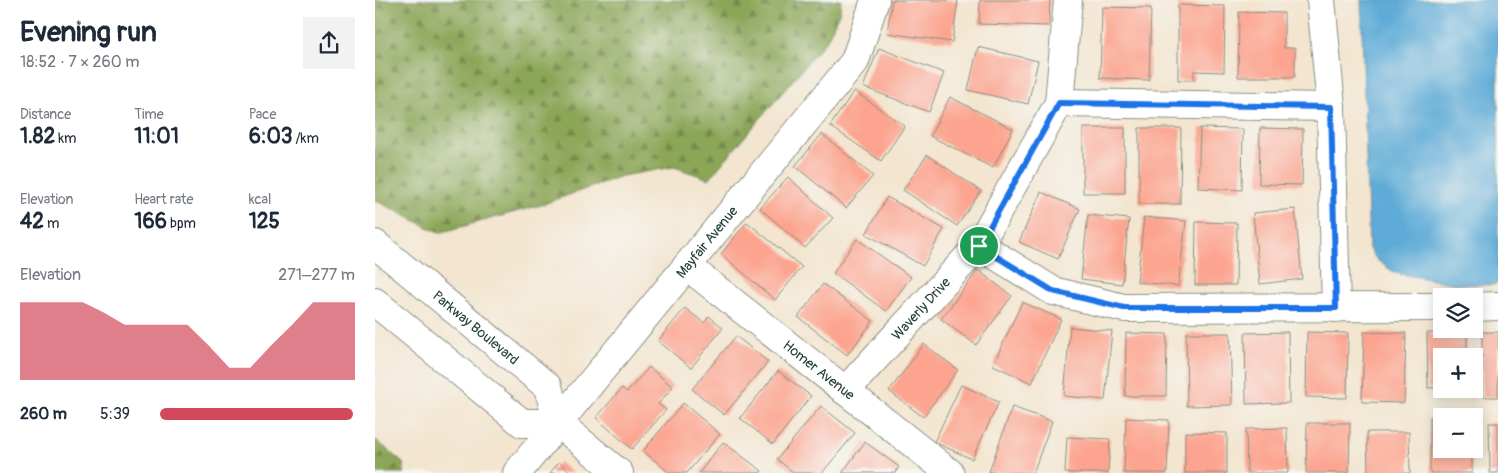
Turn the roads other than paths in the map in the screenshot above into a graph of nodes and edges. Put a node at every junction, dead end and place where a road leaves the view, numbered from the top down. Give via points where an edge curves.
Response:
1 (875, 0) edge
2 (1069, 0) edge
3 (1321, 0) edge
4 (1059, 103) junction
5 (1331, 107) junction
6 (375, 244) edge
7 (979, 246) junction
8 (687, 266) junction
9 (375, 302) edge
10 (1498, 306) edge
11 (1433, 307) edge
12 (1483, 307) edge
13 (1336, 308) junction
14 (845, 391) junction
15 (558, 423) junction
16 (517, 473) edge
17 (619, 473) edge
18 (950, 473) edge

1 - 8 street, Mayfair Avenue via 855,62
2 - 4 street, Waverly Drive
3 - 5 street
4 - 5 street
4 - 7 street, Waverly Drive
5 - 13 street
6 - 15 street, Parkway Boulevard via 548,387
7 - 13 street via 1053,291 1124,308
7 - 14 street, Waverly Drive
8 - 14 street, Homer Avenue
8 - 15 street, Mayfair Avenue
9 - 15 street via 522,424
10 - 12 street
11 - 13 street
14 - 18 street, Homer Avenue
15 - 16 street, Mayfair Avenue
15 - 17 street

